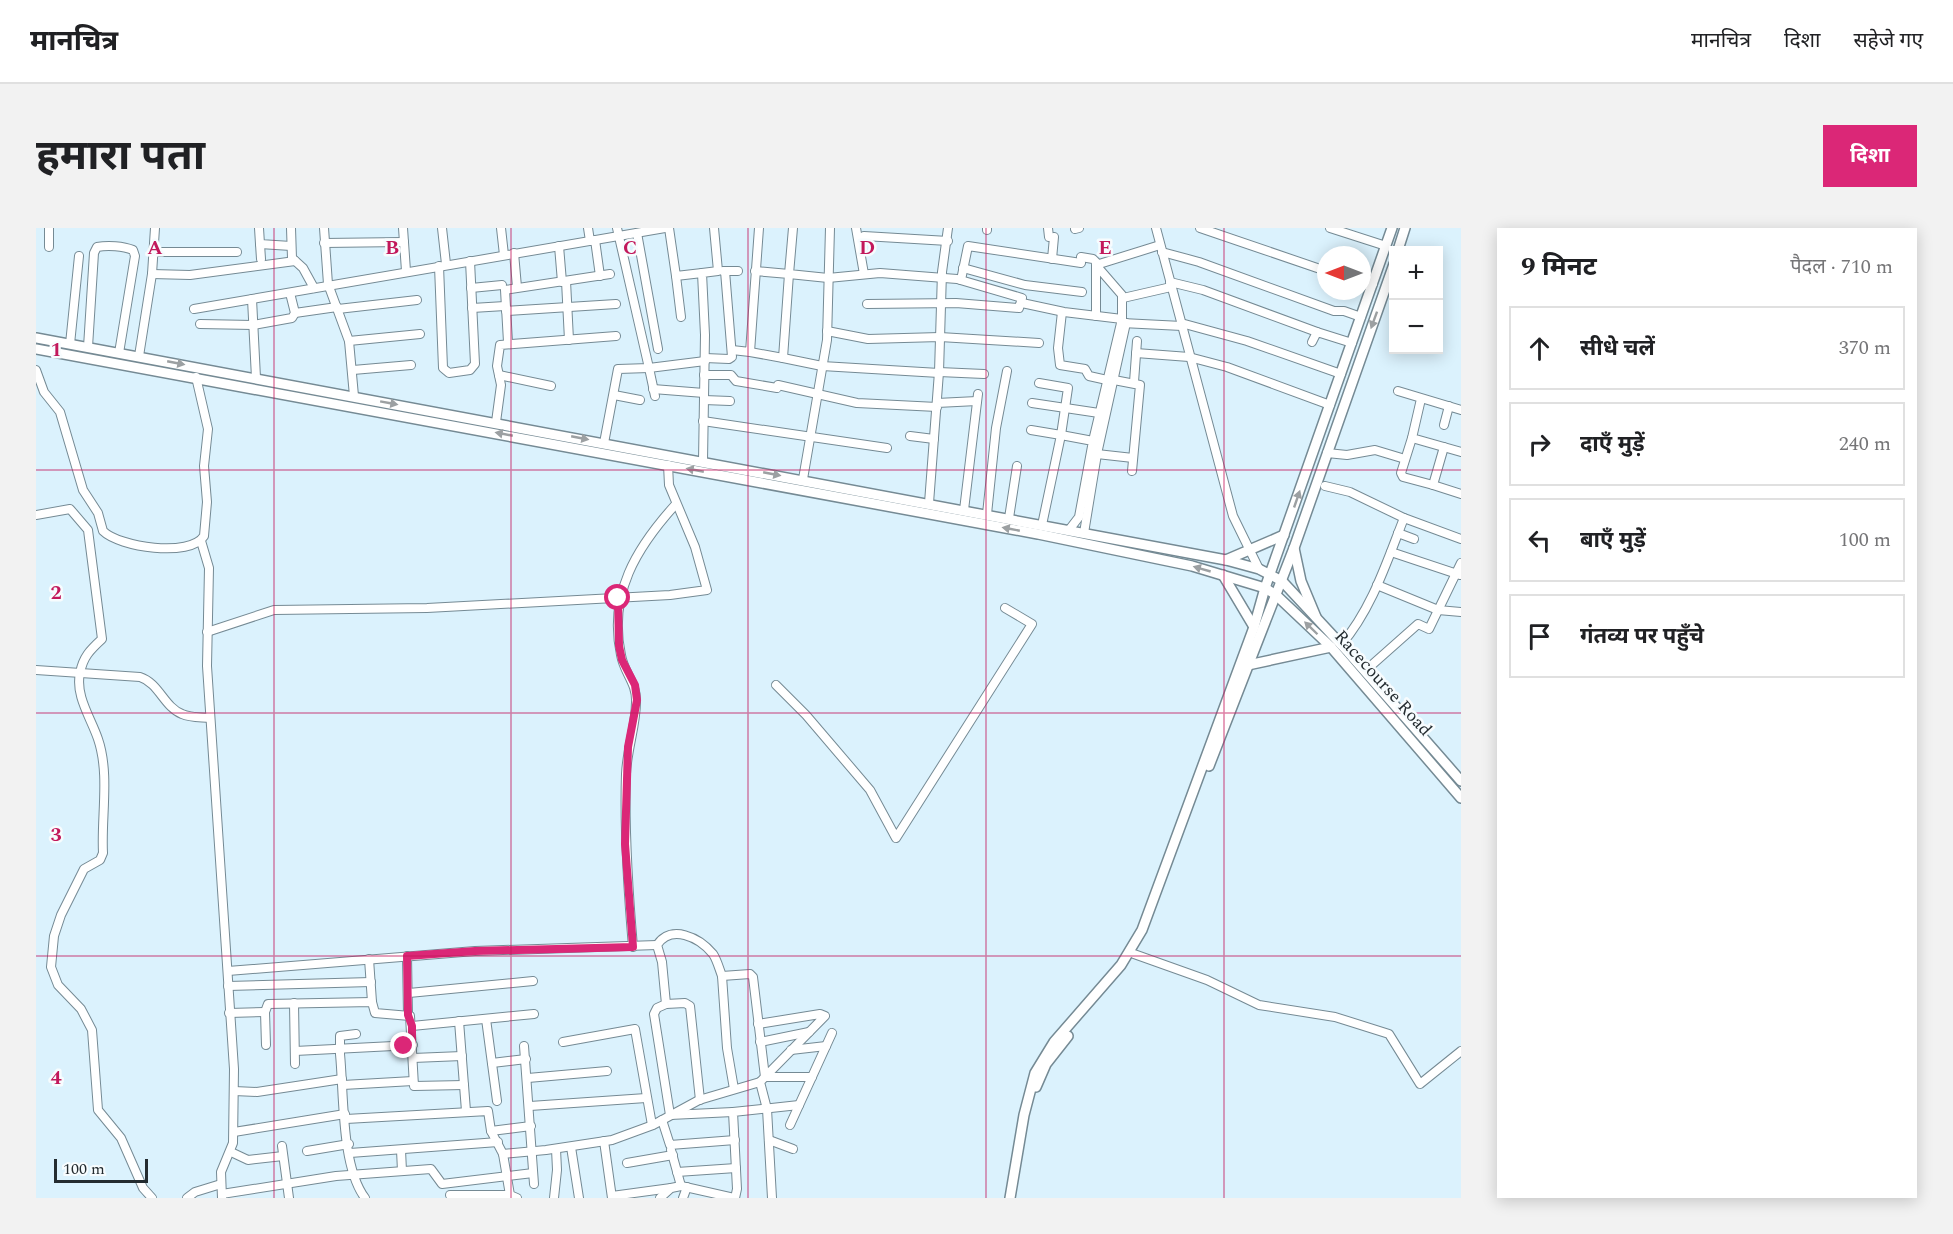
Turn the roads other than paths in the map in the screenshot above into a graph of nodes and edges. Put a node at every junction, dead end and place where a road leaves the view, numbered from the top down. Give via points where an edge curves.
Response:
1 (49, 228) edge
2 (155, 228) edge
3 (259, 228) edge
4 (291, 228) edge
5 (324, 228) edge
6 (403, 228) edge
7 (442, 228) edge
8 (501, 228) edge
9 (588, 228) edge
10 (667, 228) edge
11 (714, 228) edge
12 (759, 228) edge
13 (793, 228) edge
14 (830, 228) edge
15 (856, 228) edge
16 (948, 228) edge
17 (1156, 228) edge
18 (1200, 228) edge
19 (1330, 228) edge
20 (1392, 228) edge
21 (1406, 228) edge
22 (1341, 230) edge
23 (618, 232) edge
24 (637, 233) junction
25 (1050, 234) edge
26 (864, 236) dead end
27 (948, 240) junction
28 (592, 241) junction
29 (404, 242) junction
30 (324, 243) junction
31 (260, 244) junction
32 (291, 246) junction
33 (559, 246) junction
34 (1386, 246) junction
35 (1399, 246) edge
36 (49, 247) dead end
37 (1161, 249) junction
38 (154, 252) junction
39 (237, 252) dead end
40 (514, 253) junction
41 (504, 255) junction
42 (79, 256) dead end
43 (261, 259) dead end
44 (1052, 259) junction
45 (295, 261) junction
46 (470, 261) junction
47 (1097, 264) junction
48 (442, 265) junction
49 (963, 268) junction
50 (1317, 268) edge
51 (406, 271) junction
52 (722, 271) junction
53 (738, 271) dead end
54 (755, 271) junction
55 (702, 273) junction
56 (152, 274) junction
57 (610, 274) dead end
58 (789, 274) junction
59 (864, 274) junction
60 (600, 276) junction
61 (676, 276) junction
62 (942, 277) junction
63 (828, 278) junction
64 (1389, 278) edge
65 (961, 280) junction
66 (564, 281) junction
67 (328, 284) junction
68 (1171, 284) junction
69 (1373, 284) joint
70 (502, 285) dead end
71 (1025, 285) junction
72 (517, 287) junction
73 (314, 288) junction
74 (471, 288) junction
75 (1082, 292) dead end
76 (290, 293) junction
77 (1123, 298) junction
78 (252, 299) junction
79 (417, 300) dead end
80 (1022, 301) junction
81 (941, 303) junction
82 (616, 304) dead end
83 (867, 304) dead end
84 (338, 308) junction
85 (472, 308) junction
86 (506, 308) junction
87 (567, 308) junction
88 (194, 309) dead end
89 (1062, 312) junction
90 (295, 313) junction
91 (1096, 316) junction
92 (1361, 316) junction
93 (681, 317) dead end
94 (1123, 321) junction
95 (200, 324) dead end
96 (253, 325) junction
97 (1182, 325) junction
98 (827, 331) junction
99 (1317, 332) junction
100 (420, 334) dead end
101 (616, 336) dead end
102 (940, 337) junction
103 (36, 338) edge
104 (569, 340) junction
105 (349, 341) junction
106 (1137, 341) dead end
107 (508, 342) junction
108 (1312, 342) dead end
109 (1039, 343) dead end
110 (1352, 343) junction
111 (70, 344) junction
112 (88, 347) junction
113 (36, 349) edge
114 (658, 349) dead end
115 (732, 350) junction
116 (119, 352) junction
117 (750, 352) junction
118 (1136, 353) junction
119 (139, 356) junction
120 (1189, 357) junction
121 (783, 358) junction
122 (705, 360) junction
123 (411, 365) dead end
124 (822, 366) junction
125 (649, 368) junction
126 (36, 370) edge
127 (353, 370) junction
128 (1007, 371) dead end
129 (939, 372) junction
130 (984, 374) dead end
131 (1341, 374) junction
132 (499, 375) junction
133 (704, 375) junction
134 (195, 377) junction
135 (1111, 377) junction
136 (255, 378) junction
137 (1134, 382) junction
138 (1038, 383) dead end
139 (551, 386) dead end
140 (1398, 391) dead end
141 (818, 392) junction
142 (614, 395) junction
143 (354, 396) junction
144 (704, 396) junction
145 (1421, 399) junction
146 (640, 400) dead end
147 (730, 401) dead end
148 (1032, 403) dead end
149 (1330, 405) junction
150 (1449, 406) junction
151 (937, 407) junction
152 (1065, 408) junction
153 (1461, 410) edge
154 (1099, 413) junction
155 (703, 421) junction
156 (496, 422) junction
157 (1444, 425) dead end
158 (1031, 430) dead end
159 (1061, 435) junction
160 (910, 436) dead end
161 (810, 438) junction
162 (1412, 438) junction
163 (934, 439) junction
164 (1093, 441) junction
165 (604, 443) junction
166 (1444, 447) junction
167 (886, 448) dead end
168 (1461, 452) edge
169 (1326, 453) junction
170 (1097, 454) junction
171 (1133, 458) junction
172 (1405, 459) junction
173 (703, 461) junction
174 (668, 465) junction
175 (1017, 466) dead end
176 (1132, 471) dead end
177 (803, 480) junction
178 (1433, 485) junction
179 (1325, 486) dead end
180 (1461, 494) edge
181 (929, 503) junction
182 (676, 504) junction
183 (964, 510) junction
184 (987, 514) junction
185 (36, 515) edge
186 (1009, 518) junction
187 (1404, 518) junction
188 (1042, 525) junction
189 (1069, 530) junction
190 (1084, 533) junction
191 (1398, 533) junction
192 (1284, 535) junction
193 (1414, 539) dead end
194 (1461, 539) edge
195 (201, 541) junction
196 (1294, 548) junction
197 (1250, 552) junction
198 (1390, 552) junction
199 (1226, 560) junction
200 (1461, 563) edge
201 (1258, 569) junction
202 (1270, 574) junction
203 (1223, 575) junction
204 (1459, 575) edge
205 (1281, 581) junction
206 (1377, 585) junction
207 (1265, 588) junction
208 (1276, 595) junction
209 (618, 598) junction
210 (1005, 608) dead end
211 (1438, 610) junction
212 (1461, 612) edge
213 (1317, 620) junction
214 (1254, 627) junction
215 (207, 632) junction
216 (1341, 645) junction
217 (1330, 647) junction
218 (1248, 665) junction
219 (37, 669) edge
220 (1365, 671) junction
221 (79, 675) junction
222 (776, 685) dead end
223 (210, 718) junction
224 (1460, 776) edge
225 (1461, 798) edge
226 (657, 945) junction
227 (633, 947) junction
228 (1134, 954) junction
229 (407, 956) junction
230 (369, 959) junction
231 (228, 971) junction
232 (722, 976) junction
233 (533, 981) dead end
234 (371, 982) junction
235 (228, 986) junction
236 (409, 993) junction
237 (372, 1002) junction
238 (294, 1003) junction
239 (666, 1004) junction
240 (265, 1012) junction
241 (230, 1013) junction
242 (534, 1014) dead end
243 (408, 1015) junction
244 (486, 1019) junction
245 (459, 1021) junction
246 (758, 1024) junction
247 (412, 1026) junction
248 (810, 1032) junction
249 (832, 1033) dead end
250 (356, 1034) dead end
251 (563, 1042) dead end
252 (760, 1042) junction
253 (266, 1045) dead end
254 (412, 1045) junction
255 (524, 1046) dead end
256 (826, 1046) junction
257 (340, 1047) junction
258 (791, 1050) junction
259 (295, 1051) junction
260 (1461, 1051) edge
261 (462, 1056) junction
262 (413, 1058) junction
263 (526, 1059) junction
264 (492, 1063) junction
265 (295, 1064) dead end
266 (607, 1071) dead end
267 (812, 1077) junction
268 (528, 1078) junction
269 (763, 1079) junction
270 (413, 1081) junction
271 (343, 1082) junction
272 (464, 1085) junction
273 (734, 1089) junction
274 (234, 1091) junction
275 (646, 1098) junction
276 (700, 1100) junction
277 (497, 1101) dead end
278 (799, 1105) junction
279 (530, 1106) junction
280 (767, 1109) junction
281 (466, 1111) junction
282 (733, 1112) junction
283 (346, 1116) junction
284 (666, 1117) junction
285 (652, 1125) junction
286 (790, 1125) dead end
287 (531, 1126) junction
288 (491, 1131) junction
289 (234, 1132) junction
290 (735, 1140) junction
291 (769, 1140) junction
292 (604, 1141) junction
293 (498, 1142) junction
294 (349, 1144) junction
295 (282, 1146) dead end
296 (670, 1146) junction
297 (571, 1147) junction
298 (556, 1149) junction
299 (793, 1149) dead end
300 (401, 1150) junction
301 (306, 1151) dead end
302 (532, 1151) junction
303 (231, 1152) junction
304 (350, 1153) junction
305 (503, 1154) junction
306 (673, 1155) junction
307 (283, 1156) junction
308 (627, 1163) dead end
309 (736, 1168) junction
310 (402, 1171) junction
311 (221, 1172) junction
312 (677, 1172) junction
313 (533, 1173) junction
314 (354, 1174) junction
315 (506, 1176) junction
316 (287, 1183) junction
317 (221, 1184) junction
318 (534, 1184) dead end
319 (684, 1186) junction
320 (208, 1187) junction
321 (671, 1188) junction
322 (450, 1195) dead end
323 (222, 1196) edge
324 (514, 1197) edge
325 (612, 1197) edge
326 (152, 1198) edge
327 (187, 1198) edge
328 (290, 1198) edge
329 (365, 1198) edge
330 (554, 1198) edge
331 (579, 1198) edge
332 (660, 1198) edge
333 (683, 1198) edge
334 (734, 1198) edge
335 (772, 1198) edge
336 (1010, 1198) edge
337 (1016, 1198) edge

1 - 36 street
2 - 38 street
3 - 31 street
4 - 32 street
5 - 30 street
6 - 29 street
7 - 48 street
8 - 41 street
9 - 28 street
10 - 24 street
10 - 61 street
11 - 52 street
12 - 54 street
13 - 58 street
14 - 63 street
15 - 59 street
16 - 27 street
17 - 37 street
18 - 50 street
19 - 22 street
20 - 34 main road
21 - 35 main road
22 - 34 street
23 - 24 street
23 - 28 street
23 - 125 street
24 - 114 street
25 - 44 street
26 - 27 street
27 - 62 street
28 - 33 street
28 - 60 street
29 - 30 street
29 - 51 street
30 - 67 street
31 - 32 street
31 - 43 street
32 - 45 street
33 - 40 street
33 - 66 street
34 - 69 main road
37 - 47 street
37 - 68 street
37 - 92 street via 1334,311
38 - 39 street
38 - 56 street
40 - 41 street
40 - 72 street
41 - 46 street
42 - 111 street
44 - 47 street via 1093,259
44 - 49 street via 974,245 966,247
45 - 56 street via 189,275
45 - 73 street
46 - 48 street
46 - 74 street
47 - 77 street
47 - 91 street
48 - 51 street
48 - 85 street via 445,372 473,368
49 - 65 street
49 - 71 street
51 - 67 street
52 - 53 street
52 - 55 street
52 - 115 street
54 - 58 street
54 - 117 street
55 - 61 street
55 - 122 street
56 - 119 street
57 - 60 street
58 - 63 street
58 - 121 street
59 - 62 street
59 - 63 street
60 - 66 street
61 - 93 street
62 - 65 street
62 - 81 street
63 - 98 street
64 -> 169 main road
65 - 80 street
66 - 72 street
66 - 87 street
67 - 73 street
67 - 84 street
68 - 77 street
68 - 97 street
68 - 99 street via 1203,290
69 - 92 main road
70 - 74 street
71 - 75 street
71 - 80 street
72 - 86 street via 505,290
73 - 76 street
74 - 85 street
76 - 78 street
76 - 90 street
77 - 94 street
78 - 88 street
78 - 96 street
79 - 84 street
80 - 81 street via 1019,308
80 - 89 street
81 - 83 street
81 - 102 street
82 - 87 street
84 - 90 street
84 - 105 street
85 - 86 street
86 - 87 street
86 - 107 street
87 - 104 street
89 - 91 street
89 - 135 street via 1060,365 1087,369 1089,376
90 - 96 street via 292,318
91 - 94 street
92 - 110 main road
94 - 97 street
94 - 135 street
95 - 96 street
96 - 136 street
97 - 120 street
97 - 131 street via 1238,338
98 - 102 street via 868,339
98 - 124 street
99 - 108 street
99 - 110 street
100 - 105 street
101 - 104 street
102 - 109 street
102 - 129 street
103 - 111 main road, Racecourse Road
104 - 107 street
105 - 127 street
106 - 118 street
107 - 132 street via 499,348
110 - 131 main road
111 - 112 main road, Racecourse Road
112 - 116 main road, Racecourse Road
112 - 116 street via 94,253 103,246 128,248 135,256
113 - 134 main road, Racecourse Road
115 - 117 street
115 - 122 street via 729,360
116 - 119 main road, Racecourse Road
117 - 121 street
118 - 120 street
118 - 137 street
119 -> 136 main road, Racecourse Road
120 - 149 street
120 - 197 street via 1233,516
121 - 124 street
122 - 125 street
122 - 133 street
123 - 127 street
124 - 129 street
124 - 141 street
125 - 142 street via 618,369
125 - 144 street via 654,393
126 - 195 street via 44,392 60,412 83,490 99,513 106,534 123,543 157,547 177,548
127 - 143 street
128 - 184 street
129 - 130 street
129 - 151 street
131 - 149 main road
132 - 139 street
132 - 156 street
133 - 141 street via 731,375 736,381
133 - 144 street
174 -> 134 main road, Racecourse Road
134 - 195 street via 208,429 204,466 206,515
135 - 137 street
135 - 154 street
135 - 170 street
136 - 143 main road, Racecourse Road
137 - 171 street via 1140,387
138 - 152 street via 1068,388
140 - 145 street
141 - 151 street via 857,403
141 - 161 street
142 - 146 street
142 - 165 street
143 -> 156 main road, Racecourse Road
144 - 147 street
144 - 155 street
145 - 150 street
145 - 162 street
148 - 152 street
192 -> 149 main road
150 - 153 street
150 - 157 street
151 - 163 street
151 - 183 street via 937,403 977,398
152 - 154 street
152 - 159 street
154 - 164 street
155 - 161 street
155 - 173 street
156 -> 165 main road, Racecourse Road
158 - 159 street
159 - 164 street
159 - 188 street
160 - 163 street
161 - 167 street
161 - 177 street
162 - 166 street
162 - 172 street
163 - 181 street
164 - 189 street via 1079,517
165 - 173 main road, Racecourse Road
166 - 168 street
166 - 178 street
169 - 172 street via 1375,450
169 - 196 main road
170 - 171 street
170 - 190 street
171 - 176 street
172 - 178 street via 1401,476
173 -> 177 main road, Racecourse Road
174 - 182 street via 669,485
203 -> 174 main road, Racecourse Road via 1038,534
175 - 186 street
177 - 181 main road, Racecourse Road
178 - 180 street
179 - 187 street via 1350,492
181 - 183 main road, Racecourse Road
182 - 209 street via 652,533
182 - 209 street via 707,590
183 - 184 main road, Racecourse Road
184 - 186 main road, Racecourse Road
185 - 221 street via 70,509 88,530 102,639 85,656
186 - 188 main road, Racecourse Road
187 - 191 street
187 - 194 street
188 - 189 main road, Racecourse Road
189 - 190 main road, Racecourse Road
190 - 199 main road, Racecourse Road
191 - 193 street
191 - 198 street
192 - 197 main road
192 - 202 main road
195 - 215 street via 209,568
196 - 205 main road
196 - 213 main road via 1301,581
197 - 199 main road
197 - 201 street
198 - 204 street
198 - 206 street
199 - 201 main road, Racecourse Road
200 - 204 street
201 - 202 main road, Racecourse Road
202 - 205 main road, Racecourse Road
202 - 207 main road
203 - 207 main road, Racecourse Road
203 - 214 main road
204 - 211 street
205 - 208 main road
205 - 213 main road, Racecourse Road
206 - 211 street
206 - 216 street via 1353,631
207 - 208 main road, Racecourse Road
207 - 214 main road
217 -> 208 main road, Racecourse Road
208 - 218 main road
209 - 215 street via 427,608 274,610
209 - 227 street via 619,646 637,700 628,747 625,844
210 - 222 street via 1032,624 896,838 870,790
211 - 212 street
211 - 220 street via 1429,629 1418,624
213 - 216 main road, Racecourse Road
214 - 336 main road via 1142,930 1121,964 1054,1042 1035,1073
215 - 223 street
216 - 220 main road, Racecourse Road
217 - 218 main road
217 - 225 main road, Racecourse Road
218 - 228 main road via 1172,867
219 - 221 street
220 - 224 main road, Racecourse Road
221 - 223 street via 140,677 151,683 174,710 187,716
221 - 326 street via 84,704 102,757 103,854 84,869 61,915 51,967 58,985 87,1017 92,1030 98,1110 121,1138 143,1188
223 - 231 street
226 - 227 street
226 - 232 street via 671,933 693,938 714,955
226 - 239 street
227 - 229 street
228 - 260 street via 1207,980 1259,1005 1335,1017 1389,1034 1420,1084
228 - 337 main road via 1046,1064 1032,1097
229 - 230 street
229 - 236 street
230 - 231 street
230 - 234 street
231 - 235 street
232 - 246 street via 753,977
232 - 273 street
233 - 236 street
234 - 235 street
234 - 237 street
235 - 241 street
236 - 243 street
237 - 238 street
237 - 243 street via 375,1013
238 - 240 street via 268,1004
238 - 259 street
239 - 276 street via 690,1006
239 - 284 street via 654,1014
240 - 241 street
240 - 253 street
241 - 274 street
242 - 244 street
243 - 247 street
244 - 245 street
244 - 264 street
245 - 247 street
245 - 261 street
246 - 248 street via 825,1014
246 - 252 street
247 - 254 street
248 - 252 street
248 - 258 street
249 - 256 street
250 - 257 street via 340,1036
251 - 275 street via 635,1029
252 - 269 street
254 - 257 street
254 - 262 street
255 - 263 street
256 - 258 street
256 - 267 street
257 - 259 street
257 - 271 street
258 - 269 street
259 - 265 street
261 - 262 street
261 - 272 street
262 - 270 street
263 - 264 street
263 - 268 street
264 - 277 street
266 - 268 street
267 - 269 street
267 - 278 street
268 - 279 street
269 - 273 street
269 - 280 street
270 - 271 street
270 - 272 street via 416,1087
271 - 274 street
271 - 283 street
272 - 281 street
273 - 276 street
274 - 289 street
275 - 279 street
275 - 285 street
276 - 284 street
278 - 280 street
278 - 286 street
279 - 287 street
280 - 282 street
280 - 291 street
281 - 283 street
281 - 288 street via 488,1111
282 - 284 street
282 - 290 street
283 - 289 street
283 - 294 street
284 - 285 street
284 - 296 street
285 - 292 street
287 - 288 street
287 - 302 street
288 - 293 street
289 - 303 street
290 - 296 street
290 - 309 street
291 - 299 street
291 - 335 street
292 - 297 street
292 - 325 street
293 - 300 street
293 - 305 street
294 - 301 street
294 - 304 street
295 - 307 street
296 - 306 street
297 - 298 street
297 - 331 street
298 - 302 street
298 - 330 street
300 - 304 street
300 - 310 street
302 - 305 street
302 - 313 street
303 - 307 street via 248,1160
303 - 311 street
304 - 314 street
305 - 315 street
306 - 308 street
306 - 312 street
307 - 316 street
309 - 312 street
309 - 334 street
310 - 314 street
310 - 315 street via 431,1170 442,1184
311 - 317 street
311 - 320 street
312 - 319 street
313 - 315 street
313 - 318 street
314 - 316 street
314 - 329 street
315 - 324 street
316 - 323 street
316 - 328 street
317 - 320 street
317 - 323 street
319 - 321 street
319 - 333 street
319 - 334 street
320 - 327 street
321 - 325 street
321 - 332 street
322 - 324 street

